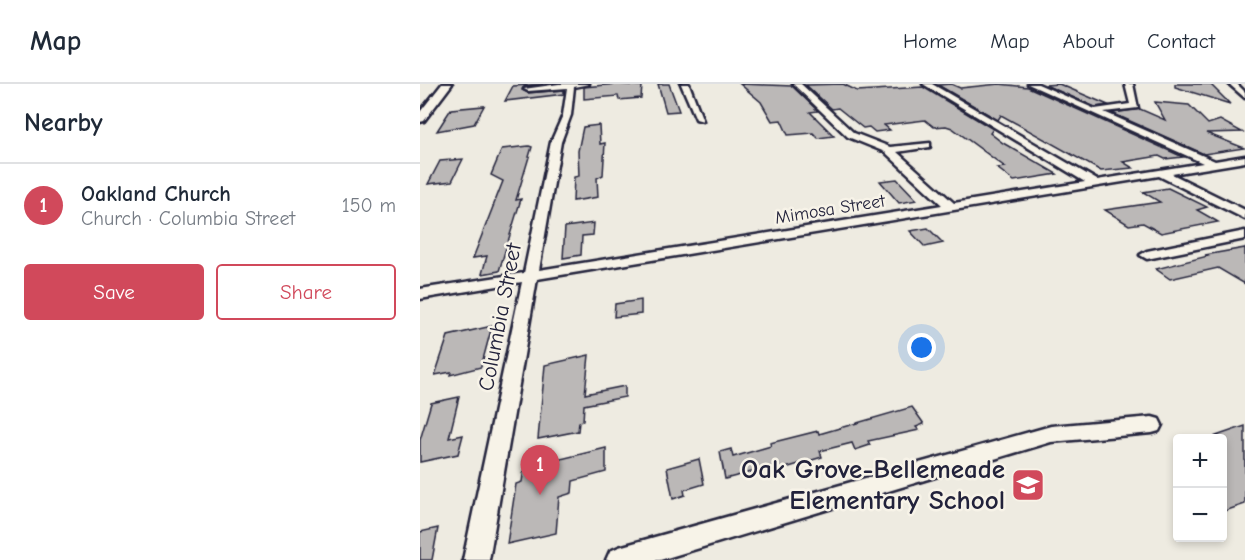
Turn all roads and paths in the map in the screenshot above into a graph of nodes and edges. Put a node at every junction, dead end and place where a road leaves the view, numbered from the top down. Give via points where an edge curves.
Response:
1 (447, 84) edge
2 (576, 84) edge
3 (685, 84) edge
4 (797, 84) edge
5 (927, 84) edge
6 (1032, 84) edge
7 (1129, 84) edge
8 (1233, 84) edge
9 (528, 89) dead end
10 (1245, 96) edge
11 (1094, 111) junction
12 (420, 119) edge
13 (700, 119) dead end
14 (927, 145) dead end
15 (889, 150) junction
16 (1245, 159) edge
17 (1214, 164) junction
18 (1161, 173) junction
19 (1096, 183) junction
20 (951, 207) junction
21 (1245, 215) edge
22 (1245, 235) edge
23 (1147, 255) dead end
24 (530, 276) junction
25 (420, 294) edge
26 (1152, 425) dead end
27 (476, 560) edge
28 (620, 560) edge

1 - 12 main road
2 - 9 street
2 - 24 street, Columbia Street via 556,142
3 - 13 street
4 - 15 street via 851,135
5 - 19 street
6 - 11 street
7 - 11 street via 1135,106
8 - 10 street
11 - 17 street
14 - 15 street
15 - 20 street
16 - 17 street, Mimosa Street
17 - 18 street, Mimosa Street
18 - 19 street, Mimosa Street
18 - 21 street
19 - 20 street, Mimosa Street
20 - 24 street, Mimosa Street
22 - 23 street
24 - 25 street, Mimosa Street
24 - 27 street, Columbia Street
26 - 28 street via 1050,434

